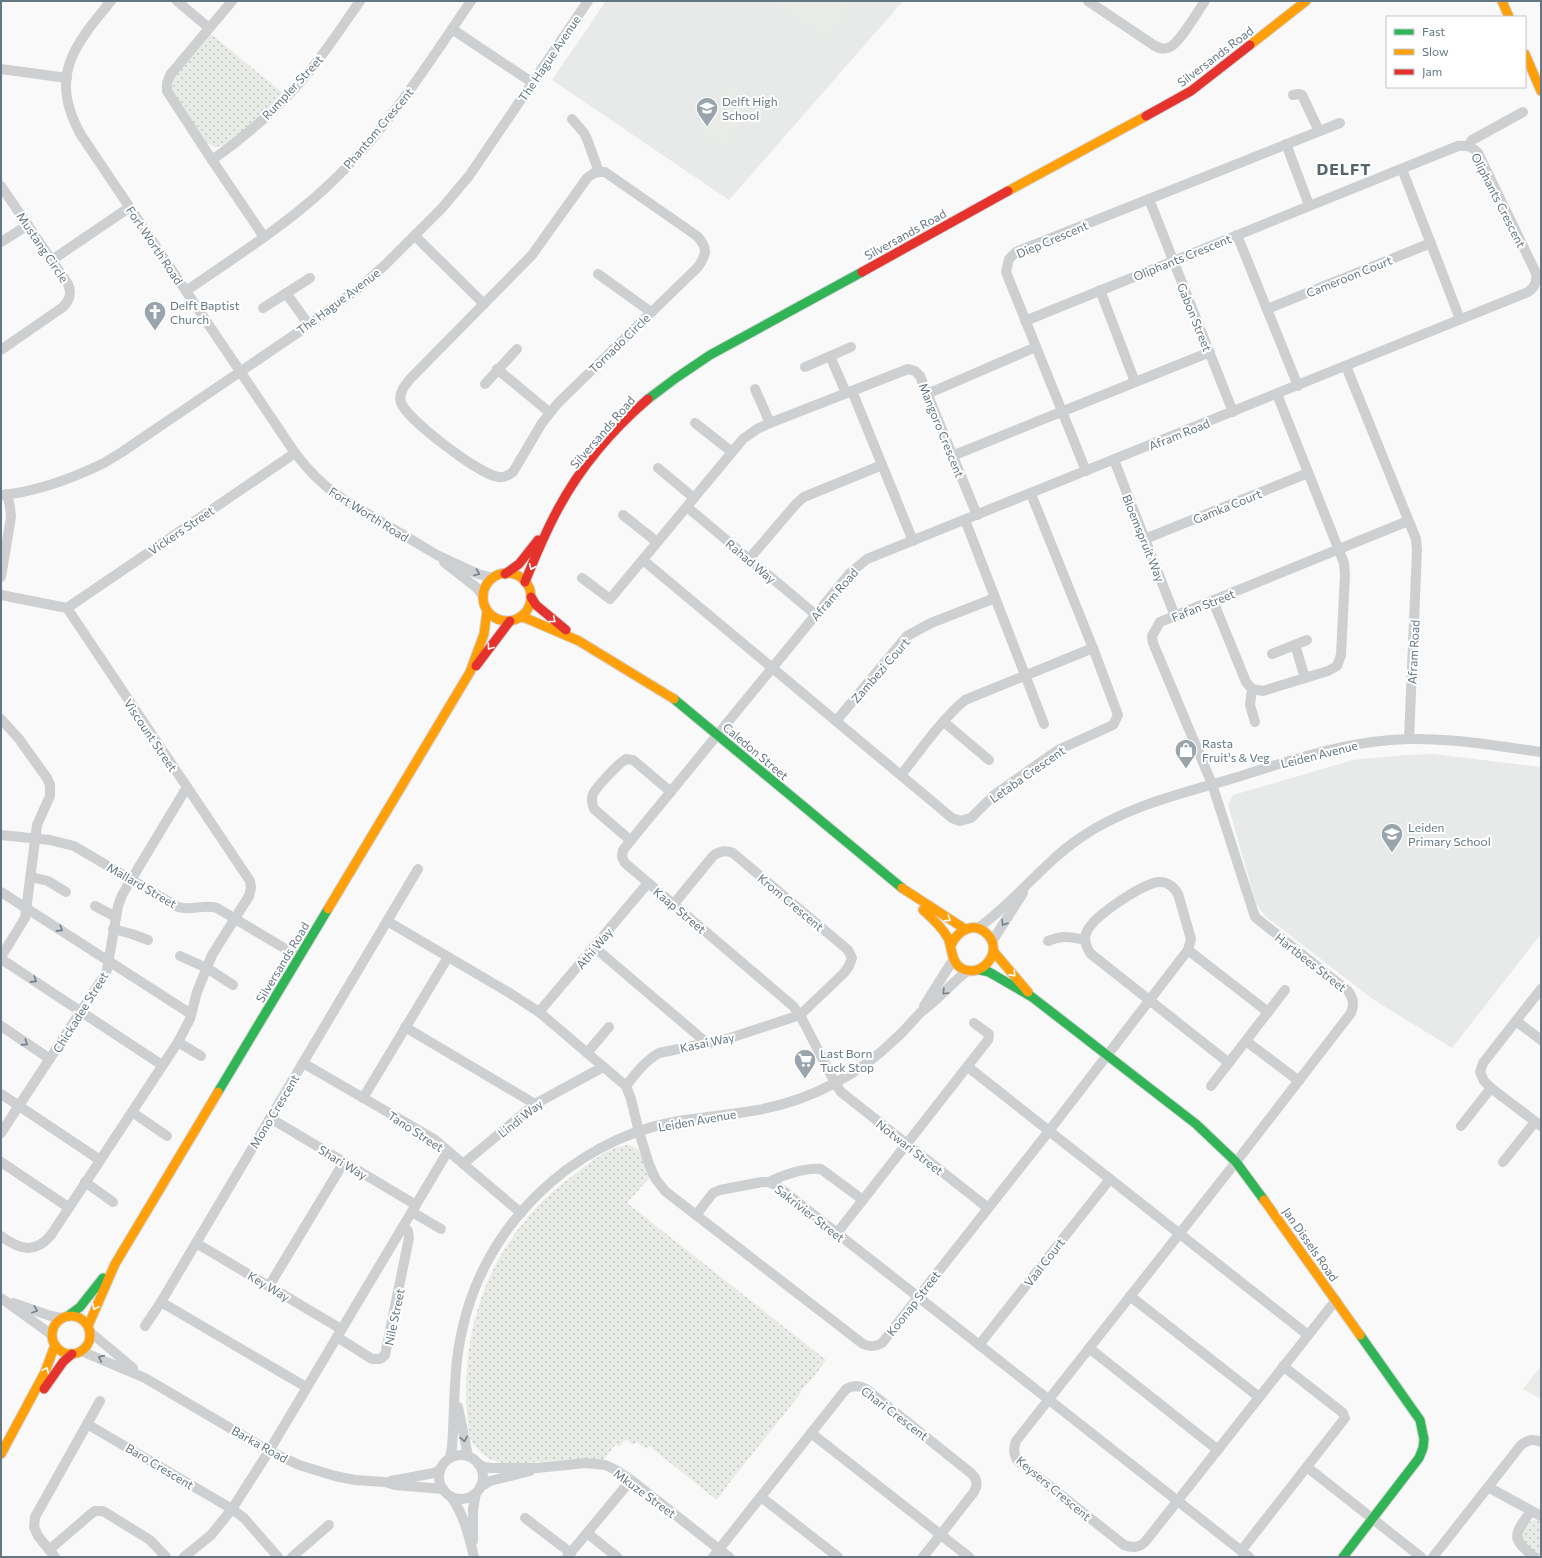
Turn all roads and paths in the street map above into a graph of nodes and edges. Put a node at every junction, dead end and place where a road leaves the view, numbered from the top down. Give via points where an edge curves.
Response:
1 (111, 1) edge
2 (177, 1) edge
3 (232, 1) edge
4 (360, 1) edge
5 (471, 1) edge
6 (588, 1) edge
7 (1088, 1) edge
8 (1205, 1) edge
9 (1306, 1) edge
10 (1502, 1) edge
11 (1509, 16) edge
12 (209, 28) junction
13 (452, 29) junction
14 (1526, 56) edge
15 (1, 69) edge
16 (67, 78) junction
17 (533, 83) junction
18 (1541, 91) edge
19 (1293, 95) dead end
20 (1523, 112) dead end
21 (572, 119) dead end
22 (1340, 123) dead end
23 (1319, 131) junction
24 (1286, 144) junction
25 (1468, 146) junction
26 (212, 160) junction
27 (1402, 169) junction
28 (599, 172) junction
29 (1, 186) edge
30 (1149, 199) junction
31 (1309, 205) junction
32 (130, 208) junction
33 (28, 224) junction
34 (1237, 235) junction
35 (415, 236) junction
36 (264, 237) junction
37 (1, 242) edge
38 (1431, 243) junction
39 (52, 260) junction
40 (1173, 261) junction
41 (598, 274) dead end
42 (310, 278) dead end
43 (1100, 290) junction
44 (186, 291) junction
45 (286, 293) junction
46 (484, 304) junction
47 (263, 308) dead end
48 (1267, 309) junction
49 (651, 312) junction
50 (1460, 319) junction
51 (1025, 321) junction
52 (308, 325) junction
53 (851, 347) dead end
54 (1036, 347) junction
55 (517, 349) dead end
56 (1, 350) edge
57 (1210, 352) junction
58 (830, 356) junction
59 (1346, 366) junction
60 (805, 367) dead end
61 (497, 369) junction
62 (241, 372) junction
63 (1136, 382) junction
64 (485, 384) dead end
65 (1298, 386) junction
66 (755, 389) dead end
67 (849, 392) junction
68 (927, 394) junction
69 (1277, 394) junction
70 (549, 412) junction
71 (1062, 412) junction
72 (1233, 412) junction
73 (695, 423) dead end
74 (770, 423) junction
75 (732, 452) junction
76 (295, 453) junction
77 (952, 456) junction
78 (1114, 460) junction
79 (882, 465) junction
80 (658, 468) dead end
81 (1086, 471) junction
82 (1308, 473) junction
83 (1031, 494) junction
84 (4, 495) edge
85 (694, 498) junction
86 (687, 507) junction
87 (623, 515) dead end
88 (977, 515) junction
89 (965, 520) junction
90 (1408, 521) junction
91 (549, 525) junction
92 (1145, 539) junction
93 (913, 541) junction
94 (657, 542) junction
95 (1338, 549) junction
96 (437, 555) junction
97 (749, 559) junction
98 (643, 560) junction
99 (505, 574) junction
100 (1, 577) edge
101 (493, 578) junction
102 (582, 578) dead end
103 (525, 582) junction
104 (1, 595) edge
105 (483, 596) junction
106 (531, 597) junction
107 (995, 598) junction
108 (1213, 601) junction
109 (66, 608) junction
110 (487, 611) junction
111 (816, 615) junction
112 (1175, 616) junction
113 (520, 617) junction
114 (510, 621) junction
115 (1307, 640) dead end
116 (579, 641) junction
117 (1295, 645) junction
118 (1093, 648) junction
119 (1272, 654) dead end
120 (773, 667) junction
121 (470, 672) junction
122 (1025, 675) junction
123 (1305, 678) junction
124 (1252, 689) junction
125 (1, 719) edge
126 (836, 721) junction
127 (944, 722) junction
128 (1255, 722) dead end
129 (1044, 724) dead end
130 (717, 735) junction
131 (1409, 739) junction
132 (1541, 752) edge
133 (989, 760) dead end
134 (901, 775) junction
135 (1212, 784) junction
136 (187, 787) junction
137 (671, 792) junction
138 (1, 835) edge
139 (36, 839) junction
140 (630, 840) junction
141 (418, 869) dead end
142 (31, 877) junction
143 (132, 879) junction
144 (1031, 882) junction
145 (648, 883) junction
146 (1, 892) edge
147 (66, 892) dead end
148 (908, 893) junction
149 (674, 905) junction
150 (95, 906) dead end
151 (27, 908) junction
152 (116, 917) junction
153 (234, 919) junction
154 (387, 921) junction
155 (978, 928) junction
156 (113, 929) junction
157 (965, 929) junction
158 (148, 940) dead end
159 (993, 940) junction
160 (1085, 940) junction
161 (1048, 942) dead end
162 (951, 945) junction
163 (594, 947) junction
164 (1188, 950) junction
165 (994, 952) junction
166 (180, 956) dead end
167 (299, 957) junction
168 (448, 957) junction
169 (1, 958) edge
170 (953, 960) junction
171 (108, 961) junction
172 (206, 968) junction
173 (980, 970) junction
174 (967, 971) junction
175 (233, 985) dead end
176 (1541, 989) edge
177 (1285, 990) dead end
178 (1032, 997) junction
179 (1151, 1000) junction
180 (81, 1011) junction
181 (539, 1012) junction
182 (921, 1012) junction
183 (1268, 1012) junction
184 (191, 1014) junction
185 (800, 1015) junction
186 (1516, 1021) junction
187 (974, 1023) dead end
188 (1, 1026) edge
189 (405, 1027) junction
190 (609, 1027) dead end
191 (1541, 1040) edge
192 (1246, 1041) junction
193 (178, 1042) junction
194 (708, 1044) junction
195 (587, 1053) junction
196 (201, 1056) dead end
197 (1108, 1056) junction
198 (50, 1059) junction
199 (303, 1063) junction
200 (1229, 1063) junction
201 (162, 1065) junction
202 (603, 1067) junction
203 (968, 1067) junction
204 (1299, 1080) junction
205 (834, 1083) junction
206 (626, 1086) junction
207 (1211, 1086) dead end
208 (1491, 1088) junction
209 (1, 1094) edge
210 (363, 1098) junction
211 (535, 1104) junction
212 (19, 1106) junction
213 (132, 1112) junction
214 (270, 1118) junction
215 (1538, 1124) edge
216 (1461, 1126) dead end
217 (1049, 1131) junction
218 (639, 1132) junction
219 (1, 1133) edge
220 (167, 1136) dead end
221 (907, 1144) junction
222 (448, 1151) junction
223 (100, 1160) junction
224 (1, 1162) edge
225 (344, 1162) junction
226 (1236, 1162) junction
227 (1503, 1162) dead end
228 (463, 1164) junction
229 (1110, 1179) junction
230 (85, 1182) junction
231 (769, 1182) junction
232 (863, 1200) junction
233 (113, 1202) dead end
234 (68, 1207) junction
235 (414, 1208) junction
236 (988, 1208) junction
237 (521, 1213) junction
238 (696, 1215) junction
239 (403, 1227) junction
240 (441, 1229) dead end
241 (837, 1233) junction
242 (1179, 1234) junction
243 (1, 1236) edge
244 (196, 1243) junction
245 (115, 1264) junction
246 (269, 1286) junction
247 (1130, 1296) junction
248 (918, 1297) junction
249 (4, 1300) edge
250 (1336, 1300) junction
251 (161, 1302) junction
252 (65, 1317) junction
253 (145, 1326) dead end
254 (89, 1329) junction
255 (339, 1333) junction
256 (1308, 1335) junction
257 (54, 1340) junction
258 (979, 1345) junction
259 (1089, 1348) junction
260 (77, 1352) junction
261 (1283, 1366) junction
262 (145, 1378) junction
263 (306, 1387) junction
264 (455, 1394) junction
265 (1259, 1397) junction
266 (1049, 1400) junction
267 (100, 1401) dead end
268 (22, 1418) junction
269 (87, 1424) junction
270 (811, 1433) junction
271 (1541, 1442) edge
272 (1218, 1450) junction
273 (268, 1451) junction
274 (1, 1454) edge
275 (468, 1456) junction
276 (450, 1458) junction
277 (478, 1464) junction
278 (1307, 1467) junction
279 (537, 1468) junction
280 (440, 1470) junction
281 (631, 1480) junction
282 (385, 1482) junction
283 (1488, 1487) junction
284 (442, 1489) junction
285 (478, 1490) junction
286 (761, 1496) junction
287 (451, 1497) junction
288 (1177, 1501) junction
289 (232, 1509) junction
290 (1531, 1511) junction
291 (1541, 1516) edge
292 (525, 1518) dead end
293 (1373, 1519) junction
294 (329, 1525) dead end
295 (587, 1533) junction
296 (940, 1534) junction
297 (52, 1553) edge
298 (716, 1553) edge
299 (1245, 1554) edge
300 (473, 1555) edge
301 (569, 1555) edge
302 (166, 1557) edge
303 (184, 1557) edge
304 (278, 1557) edge
305 (292, 1557) edge
306 (617, 1557) edge
307 (729, 1557) edge
308 (838, 1557) edge
309 (923, 1557) edge
310 (969, 1557) edge
311 (1343, 1557) edge
312 (1421, 1557) edge
313 (1433, 1557) edge
314 (1534, 1557) edge

1 - 16 street, Fort Worth Road via 78,44 71,58
2 - 12 street
3 - 12 street
4 - 26 street, Rumpler Street via 308,74 241,139
5 - 13 street, Phantom Crescent
6 - 17 street, The Hague Avenue
7 - 8 street via 1161,48 1170,47 1177,41
9 - 91 street, Silversands Road via 1191,91 728,345 658,390 600,449 570,490
10 - 11 street
12 - 26 street via 170,75 166,87 168,94
13 - 17 street
13 - 36 street, Phantom Crescent via 401,102 362,150 322,192
14 - 18 street
15 - 16 street
16 - 32 street, Fort Worth Road via 68,102 75,124
17 - 35 street, The Hague Avenue via 468,176
19 - 23 street via 1302,95
20 - 25 street via 1472,140
21 - 28 street via 584,133
22 - 23 street, Diep Crescent
23 - 24 street, Diep Crescent
24 - 30 street, Diep Crescent
24 - 31 street
25 - 27 street, Oliphants Crescent via 1458,146
25 - 50 street, Oliphants Crescent via 1478,153 1537,278 1534,287 1528,292
26 - 36 street
27 - 31 street, Oliphants Crescent
27 - 38 street
28 - 46 street, Tornado Circle via 587,178 532,255
28 - 49 street, Tornado Circle via 606,172 697,236 706,251 698,267
29 - 33 street, Mustang Circle
30 - 40 street, Gabon Street
30 - 51 street, Diep Crescent via 1012,255 1007,263 1006,272
31 - 34 street, Oliphants Crescent
32 - 39 street
32 - 44 street, Fort Worth Road
33 - 37 street
33 - 39 street, Mustang Circle
34 - 40 street, Oliphants Crescent
34 - 48 street
35 - 46 street
35 - 52 street, The Hague Avenue via 364,284
36 - 44 street, Phantom Crescent
38 - 48 street, Cameroon Court
38 - 50 street
39 - 56 street, Mustang Circle via 69,287 68,301
40 - 43 street, Oliphants Crescent
40 - 57 street, Gabon Street
41 - 49 street
42 - 45 street
43 - 51 street, Oliphants Crescent
43 - 63 street
44 - 62 street, Fort Worth Road
45 - 47 street
45 - 52 street
46 - 70 street, Tornado Circle via 404,386 401,403 416,421 449,449 498,477 513,472
48 - 65 street
49 - 70 street, Tornado Circle
50 - 59 street, Oliphants Crescent
51 - 54 street, Diep Crescent
52 - 62 street, The Hague Avenue
53 - 58 street
54 - 68 street
54 - 71 street, Diep Crescent
55 - 61 street
57 - 63 street
57 - 72 street, Gabon Street
58 - 60 street
58 - 67 street
59 - 65 street, Afram Road
59 - 90 street, Afram Road
61 - 64 street
61 - 70 street
62 - 76 street, Fort Worth Road
62 - 84 street, The Hague Avenue via 104,463 47,486
63 - 71 street
65 - 69 street, Afram Road
66 - 74 street
67 - 68 street, Mangoro Crescent via 908,369 918,373
67 - 74 street, Mangoro Crescent
67 - 79 street
68 - 77 street, Mangoro Crescent
69 - 72 street, Afram Road
69 - 82 street
71 - 77 street
71 - 81 street, Diep Crescent
72 - 78 street, Afram Road
73 - 75 street
74 - 75 street, Mangoro Crescent via 743,439
75 - 85 street, Mangoro Crescent
76 - 96 street, Fort Worth Road via 317,480 328,489
76 - 109 street, Vickers Street
77 - 88 street, Mangoro Crescent
78 - 81 street, Afram Road
78 - 92 street, Bloemspruit Way
79 - 93 street
79 - 97 street via 804,497
80 - 85 street
81 - 83 street, Afram Road
82 - 92 street, Gamka Court
82 - 95 street
83 - 88 street, Afram Road
83 - 118 street, Letaba Crescent
84 - 100 street via 11,517
85 - 86 street, Mangoro Crescent
86 - 94 street, Mangoro Crescent
86 - 97 street, Rahad Way
87 - 94 street
88 - 89 street, Afram Road
89 - 93 street, Afram Road
89 - 107 street
90 - 95 street, Fafan Street
90 - 131 street, Afram Road via 1416,539 1417,550
91 - 99 street, Silversands Road via 516,567
91 -> 103 street, Silversands Road
92 - 112 street, Bloemspruit Way
93 - 111 street, Afram Road via 867,559 850,573
94 - 98 street, Mangoro Crescent
95 - 108 street, Fafan Street
95 - 123 street via 1344,563 1345,575 1341,654 1336,666
96 -> 101 street, Fort Worth Road
96 - 105 street, Fort Worth Road
97 - 111 street, Rahad Way
98 - 102 street, Mangoro Crescent via 610,599
98 - 120 street
99 - 101 street
99 - 103 street via 516,576
101 - 105 street via 484,589
103 - 106 street
104 - 109 street
105 - 110 street
106 - 113 street via 528,608
106 -> 116 street, Caledon Street via 536,605
107 - 122 street
107 - 126 street, Zambezi Court via 931,623 907,636
108 - 112 street, Fafan Street
108 - 124 street via 1246,682
109 - 136 street, Viscount Street
110 - 114 street via 501,621
110 - 121 street, Silversands Road via 486,631
111 - 120 street, Afram Road
112 - 135 street, Fafan Street via 1160,622 1152,636 1153,643
113 - 114 street
113 - 116 street, Caledon Street
114 -> 121 street, Silversands Road
115 - 117 street
116 - 130 street, Caledon Street via 653,685
117 - 119 street
117 - 123 street
118 - 122 street
118 - 134 street, Letaba Crescent via 1118,710 1114,725 1058,750 994,795 967,820 952,818
120 - 126 street, Letaba Crescent
120 - 130 street, Afram Road
121 - 167 street, Silversands Road
122 - 127 street via 965,700
122 - 129 street
123 - 124 street via 1263,691
124 - 128 street via 1250,705
125 - 139 street via 20,739 50,785 50,796 37,825
126 - 134 street, Letaba Crescent
127 - 133 street
127 - 134 street
130 - 137 street, Kaap Street
130 - 148 street, Caledon Street
131 - 132 street, Leiden Avenue
131 - 135 street, Leiden Avenue via 1344,747
135 - 144 street, Leiden Avenue via 1153,803 1102,824 1054,858
135 - 204 street, Hartbees Street via 1255,917 1348,991 1353,998 1351,1013
136 - 143 street, Chickadee Street
136 - 153 street, Viscount Street via 250,881 249,896
137 - 140 street, Kaap Street
137 - 140 street via 633,760 626,759 618,764 593,794 592,802 594,809
138 - 139 street, Mallard Street
139 - 142 street
139 - 143 street, Mallard Street via 74,846
140 - 145 street, Kaap Street via 623,850 622,857 625,863
141 - 154 street, Mono Crescent
142 - 147 street via 48,881
142 - 151 street
143 - 152 street, Chickadee Street via 122,895
143 - 153 street, Mallard Street via 178,907 217,908
144 - 155 street, Leiden Avenue
144 -> 159 street, Leiden Avenue
145 - 149 street, Kaap Street
145 - 163 street, Athi Way
146 - 151 street
148 -> 157 street, Caledon Street
148 - 162 street, Caledon Street via 943,931
149 - 185 street, Kaap Street via 793,1006
149 - 185 street, Krom Crescent via 713,856 726,850 733,853 848,950 852,958 844,973
150 - 152 street
151 - 169 street via 21,926
151 -> 171 street
152 - 156 street, Chickadee Street
153 - 167 street, Mallard Street
153 - 172 street, Viscount Street
154 - 168 street
154 - 199 street, Mono Crescent
155 - 157 street
155 - 159 street
156 - 158 street
156 - 171 street, Chickadee Street
157 - 162 street via 958,932
159 - 165 street
160 - 161 street via 1068,936
160 - 164 street via 1087,931 1100,916 1137,890 1162,882 1172,886 1178,894 1191,939
160 - 179 street via 1091,954
162 - 170 street
163 - 181 street, Athi Way
163 - 194 street
164 - 179 street
164 - 183 street
165 - 173 street via 992,959
165 -> 178 street, Jan Dissels Road
166 - 172 street
167 - 245 street, Silversands Road
168 - 181 street
168 - 189 street
169 -> 180 street
170 - 174 street
170 - 182 street, Leiden Avenue
171 - 180 street, Chickadee Street via 104,976
171 - 184 street
172 - 175 street
172 - 184 street, Viscount Street
173 - 174 street
173 - 178 street, Jan Dissels Road via 989,972
174 -> 182 street, Leiden Avenue
176 - 186 street
177 - 183 street
178 - 197 street, Jan Dissels Road
179 - 197 street, Koonap Street
179 - 200 street
180 - 198 street, Chickadee Street
180 - 201 street
181 - 195 street
182 - 205 street, Leiden Avenue via 862,1068
183 - 192 street
184 - 193 street, Viscount Street
185 - 194 street, Kasai Way
185 - 205 street, Kaap Street
186 - 191 street
186 - 208 street via 1481,1068 1484,1081
187 - 203 street via 989,1034 989,1037
188 -> 198 street
189 - 210 street
189 - 211 street
190 - 195 street
192 - 200 street
192 - 204 street
193 - 196 street
193 - 201 street, Viscount Street
194 - 206 street, Kasai Way via 659,1053 641,1067
195 - 202 street
197 - 217 street, Koonap Street
197 - 226 street, Jan Dissels Road via 1196,1124
198 - 212 street, Chickadee Street
199 - 210 street, Tano Street
199 - 214 street, Mono Crescent
200 - 207 street
201 - 213 street, Viscount Street
202 - 206 street
202 - 211 street, Lindi Way
203 - 217 street
203 - 221 street
204 - 226 street, Hartbees Street
205 - 218 street, Leiden Avenue via 801,1098 760,1109 672,1122
205 - 221 street, Notwari Street via 848,1098
206 - 218 street
208 - 215 street
208 - 216 street
209 - 212 street
210 - 222 street, Tano Street via 434,1139
211 - 228 street, Lindi Way
212 - 219 street, Chickadee Street
212 - 223 street
213 - 220 street
213 - 223 street, Viscount Street
214 - 225 street, Shari Way
214 - 244 street, Mono Crescent
215 - 227 street
217 - 229 street
217 - 236 street, Koonap Street
218 - 237 street, Leiden Avenue via 601,1148 566,1170
218 - 238 street, Koonap Street via 655,1178 665,1191
221 - 232 street
221 - 236 street, Notwari Street
222 - 228 street, Tano Street
222 - 235 street
223 - 230 street, Viscount Street
224 - 234 street
225 - 235 street, Shari Way
225 - 246 street
226 - 242 street, Keysers Crescent
226 - 250 street, Jan Dissels Road
228 - 237 street, Tano Street
229 - 242 street
229 - 258 street, Vaal Court
230 - 233 street
230 - 234 street, Viscount Street
231 - 232 street via 787,1174 821,1169
231 - 238 street, Sakrivier Street via 713,1193
231 - 241 street, Sakrivier Street
232 - 241 street
234 - 243 street, Viscount Street via 48,1239 33,1247 16,1246
235 - 239 street
235 - 240 street
236 - 248 street, Koonap Street
237 - 264 street, Leiden Avenue via 495,1248 475,1287 460,1336
238 - 248 street, Koonap Street via 863,1344 873,1347 882,1343
239 - 255 street
239 - 255 street, Nile Street via 408,1231 410,1238 385,1355 380,1359 372,1359
241 - 248 street, Sakrivier Street
242 - 247 street, Keysers Crescent
242 - 256 street
244 - 246 street, Key Way
244 - 251 street, Mono Crescent
245 - 252 street, Silversands Road via 80,1307
245 -> 254 street, Silversands Road via 92,1315
246 - 255 street, Key Way
247 - 259 street, Keysers Crescent
247 - 265 street
248 - 258 street, Sakrivier Street
249 -> 252 street via 51,1316
249 - 257 street
250 - 256 street, Keysers Crescent
250 - 293 street, Jan Dissels Road via 1420,1420 1425,1434 1419,1458
251 - 253 street, Mono Crescent
251 - 263 street
252 - 254 street via 80,1317
252 - 257 street via 55,1325
254 - 260 street via 89,1343
254 - 262 street, Barka Road
255 - 263 street
256 - 261 street, Keysers Crescent
257 - 260 street via 63,1352
268 -> 257 street via 53,1354
258 - 266 street, Sakrivier Street
259 - 266 street, Keysers Crescent
259 - 272 street
262 -> 260 street, Barka Road
260 - 268 street via 63,1362
261 - 265 street, Keysers Crescent
261 - 278 street via 1345,1416 1344,1421
262 - 273 street, Barka Road
263 - 273 street
264 -> 275 street, Leiden Avenue
264 - 276 street, Leiden Avenue
265 - 272 street, Keysers Crescent
266 - 288 street, Sakrivier Street
266 - 288 street, Keysers Crescent via 1016,1441 1013,1449 1015,1457 1124,1545 1132,1547 1143,1544
267 - 269 street
268 - 274 street
269 - 289 street, Baro Crescent
269 - 297 street via 35,1517 34,1527 38,1536
270 - 286 street, Chari Crescent
270 - 296 street
270 - 296 street, Chari Crescent via 846,1389 861,1386 872,1394 974,1476 976,1489
271 - 283 street via 1531,1440 1521,1445
272 - 288 street, Keysers Crescent
273 - 282 street, Barka Road via 299,1466 328,1475
273 - 289 street
275 - 276 street
275 - 277 street
276 - 280 street
277 - 279 street, Mkuze Street via 491,1468
277 - 285 street via 483,1475
278 - 293 street
278 - 299 street
279 - 281 street, Mkuze Street via 594,1463 616,1470
279 - 285 street, Mkuze Street via 490,1481
280 - 282 street, Barka Road
280 - 284 street via 439,1480
281 - 295 street
281 - 298 street, Mkuze Street
282 - 284 street, Barka Road
283 - 290 street
283 - 313 street
284 - 287 street
285 - 287 street via 464,1499
285 - 300 street via 473,1509
286 - 298 street, Chari Crescent
286 - 308 street
287 - 300 street via 463,1519
288 - 299 street, Sakrivier Street
289 - 303 street via 211,1535
289 - 304 street, Baro Crescent via 244,1518
290 - 291 street
290 - 314 street via 1518,1530 1517,1539 1521,1547
292 - 301 street
293 - 311 street, Jan Dissels Road
293 - 312 street
294 - 305 street
295 - 301 street
295 - 306 street
296 - 309 street, Chari Crescent
296 - 310 street
297 - 302 street via 98,1510 150,1540
298 - 307 street, Mkuze Street

